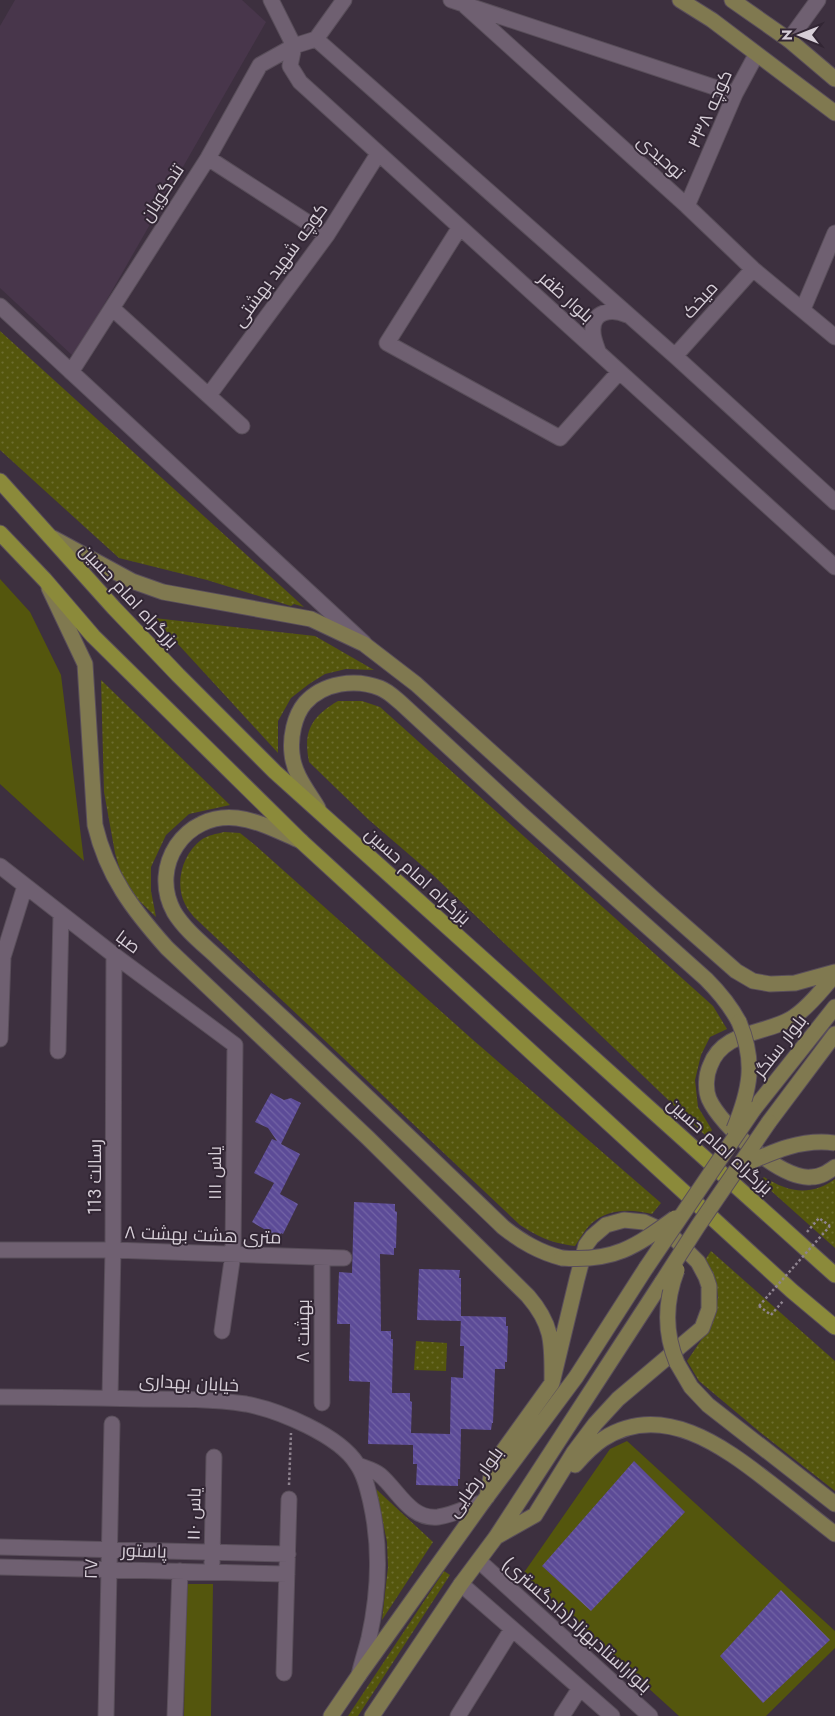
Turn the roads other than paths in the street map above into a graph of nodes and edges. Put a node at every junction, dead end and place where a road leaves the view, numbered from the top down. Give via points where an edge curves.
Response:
1 (271, 0) edge
2 (344, 0) edge
3 (680, 0) edge
4 (732, 0) edge
5 (818, 0) edge
6 (457, 2) edge
7 (316, 39) junction
8 (790, 40) junction
9 (294, 46) junction
10 (756, 55) junction
11 (835, 79) edge
12 (735, 94) junction
13 (835, 113) edge
14 (378, 154) junction
15 (208, 158) junction
16 (688, 206) junction
17 (460, 227) junction
18 (835, 233) edge
19 (327, 235) junction
20 (753, 269) junction
21 (0, 306) edge
22 (112, 308) junction
23 (803, 309) junction
24 (630, 317) junction
25 (835, 337) edge
26 (598, 351) junction
27 (675, 356) junction
28 (71, 372) junction
29 (619, 372) junction
30 (209, 395) junction
31 (242, 426) dead end
32 (0, 481) edge
33 (835, 502) edge
34 (0, 533) edge
35 (48, 536) junction
36 (835, 567) edge
37 (45, 580) junction
38 (373, 651) junction
39 (322, 814) junction
40 (302, 842) junction
41 (0, 866) edge
42 (25, 886) junction
43 (61, 914) junction
44 (114, 955) junction
45 (835, 973) edge
46 (835, 1007) edge
47 (835, 1034) edge
48 (0, 1039) edge
49 (235, 1045) joint
50 (58, 1051) dead end
51 (835, 1143) edge
52 (724, 1153) junction
53 (738, 1167) junction
54 (835, 1167) edge
55 (683, 1213) junction
56 (698, 1226) junction
57 (0, 1250) edge
58 (114, 1250) junction
59 (233, 1254) junction
60 (322, 1258) junction
61 (344, 1258) dead end
62 (835, 1275) edge
63 (835, 1327) edge
64 (222, 1331) dead end
65 (552, 1383) junction
66 (0, 1397) edge
67 (110, 1398) junction
68 (322, 1403) dead end
69 (112, 1424) dead end
70 (214, 1457) dead end
71 (358, 1465) junction
72 (289, 1499) road end
73 (485, 1499) junction
74 (835, 1504) edge
75 (535, 1515) junction
76 (835, 1534) edge
77 (496, 1537) junction
78 (0, 1547) edge
79 (110, 1550) junction
80 (212, 1553) junction
81 (288, 1554) junction
82 (479, 1561) junction
83 (0, 1568) edge
84 (109, 1569) junction
85 (180, 1571) junction
86 (212, 1572) junction
87 (287, 1574) junction
88 (461, 1584) junction
89 (512, 1629) junction
90 (284, 1673) dead end
91 (359, 1675) junction
92 (580, 1688) junction
93 (106, 1716) edge
94 (175, 1716) edge
95 (332, 1716) edge
96 (372, 1716) edge
97 (458, 1716) edge
98 (562, 1716) edge
99 (612, 1716) edge
100 (650, 1716) edge

1 - 9 street
2 - 7 street
3 - 10 main road via 712,20
4 - 8 main road
5 - 8 street
6 - 12 street
6 - 16 street, توحیدی
7 - 9 street
7 - 24 street, بلوار ظفر
8 - 11 main road
9 - 14 street, بلوار ظفر via 290,66 300,82
9 - 15 street, تندگویان via 260,65
10 - 12 street, کوچه ۳۳۸
10 - 13 main road
12 - 16 street, کوچه ۳۳۸
14 - 17 street, بلوار ظفر
14 - 19 street, کوچه شهید بهشتی
15 - 19 street
15 - 22 street, تندگویان
16 - 20 street, توحیدی
17 - 26 street, بلوار ظفر
17 - 29 street via 387,343 560,438
18 - 23 street
19 - 30 street, کوچه شهید بهشتی
20 - 23 street, توحیدی
20 - 27 street, میخک
21 - 28 street
22 - 28 street, تندگویان
22 - 30 street
23 - 25 street, توحیدی
24 - 26 street via 611,311 598,318 593,325
24 - 27 street, بلوار ظفر
26 - 29 street, بلوار ظفر
27 - 33 street, بلوار ظفر
28 - 38 street
29 - 36 street, بلوار ظفر
30 - 31 street
32 - 35 highway, بزرگراه امام حسین
34 - 37 highway
35 - 38 main road via 132,581 163,592 311,619
35 - 39 highway, بزرگراه امام حسین via 178,675
37 - 40 highway via 93,636
37 - 65 main road via 85,664 95,825 100,846 125,898 167,948 368,1138 528,1296 542,1314 550,1334
38 - 45 main road via 416,684 736,971 753,981 770,984 795,983
39 - 52 main road, bridge via 296,772 292,754 296,718 304,704 331,687 361,683 380,688 402,703 725,999 745,1037 750,1066 743,1105
39 - 62 highway, بزرگراه امام حسین
40 - 55 main road, bridge via 263,824 236,818 218,819 191,830 173,850 168,865 167,890 174,910 190,932 522,1242 562,1258 598,1258 622,1252 642,1242
40 - 63 highway
41 - 42 street, صبا
42 - 43 street, صبا
42 - 48 street via 3,957
43 - 44 street, صبا
43 - 50 street
44 - 49 street, صبا
44 - 58 street, رسالت 113
45 - 54 main road via 796,1015 730,1040 710,1065 706,1084 709,1098 720,1116 775,1166 811,1178
46 - 52 main road, بلوار سنگر, bridge via 754,1109
47 - 53 main road, بلوار سنگر, bridge
49 - 59 street, یاس ۱۱۱
51 - 53 main road, bridge via 818,1141 788,1146
52 - 55 main road, بلوار رضایی, bridge
53 - 56 main road, بلوار سنگر, bridge
55 - 73 main road, بلوار رضایی, bridge via 576,1376
56 - 74 main road, bridge via 669,1298 667,1326 677,1363 691,1387 708,1405
56 - 77 main road, bridge
57 - 58 street, ۸ متری هشت بهشت
58 - 59 street, ۸ متری هشت بهشت
58 - 67 street, رسالت 113
59 - 60 street, ۸ متری هشت بهشت
59 - 64 street, یاس ۱۱۱
60 - 61 street, ۸ متری هشت بهشت
60 - 68 street, ۸ بهشت
65 - 73 main road via 493,1465
65 - 75 main road via 586,1245 599,1229 624,1220 644,1222 675,1239 691,1254 709,1286 709,1310 702,1328 618,1399 595,1424
66 - 67 street, خیابان بهداری
67 - 71 street, خیابان بهداری via 218,1401 253,1406 282,1414 338,1444
69 - 79 street, ۲۷
70 - 80 street, یاس ۱۱۰
71 - 73 street, خیابان بهداری via 378,1474 421,1515 446,1516
71 - 91 street, خیابان بهداری via 369,1492 378,1548 374,1612
72 - 81 street
73 - 91 main road, بلوار رضایی
75 - 76 main road via 576,1464 603,1439 640,1425 668,1426 696,1434 737,1457
75 - 77 main road
77 - 82 main road
78 - 79 street
79 - 80 street
79 - 84 street, ۲۷
80 - 81 street
80 - 86 street, یاس ۱۱۰
81 - 87 street
82 - 88 main road
82 - 100 street, بلواراستادبهزاد(دادگستری)
83 - 84 street, پاستور
84 - 85 street, پاستور
84 - 93 street, ۲۷
85 - 86 street, پاستور
85 - 94 street
86 - 87 street, پاستور
87 - 90 street
88 - 89 street
88 - 96 main road
89 - 92 street
89 - 97 street
91 - 95 main road, بلوار رضایی
92 - 98 street
92 - 99 street

